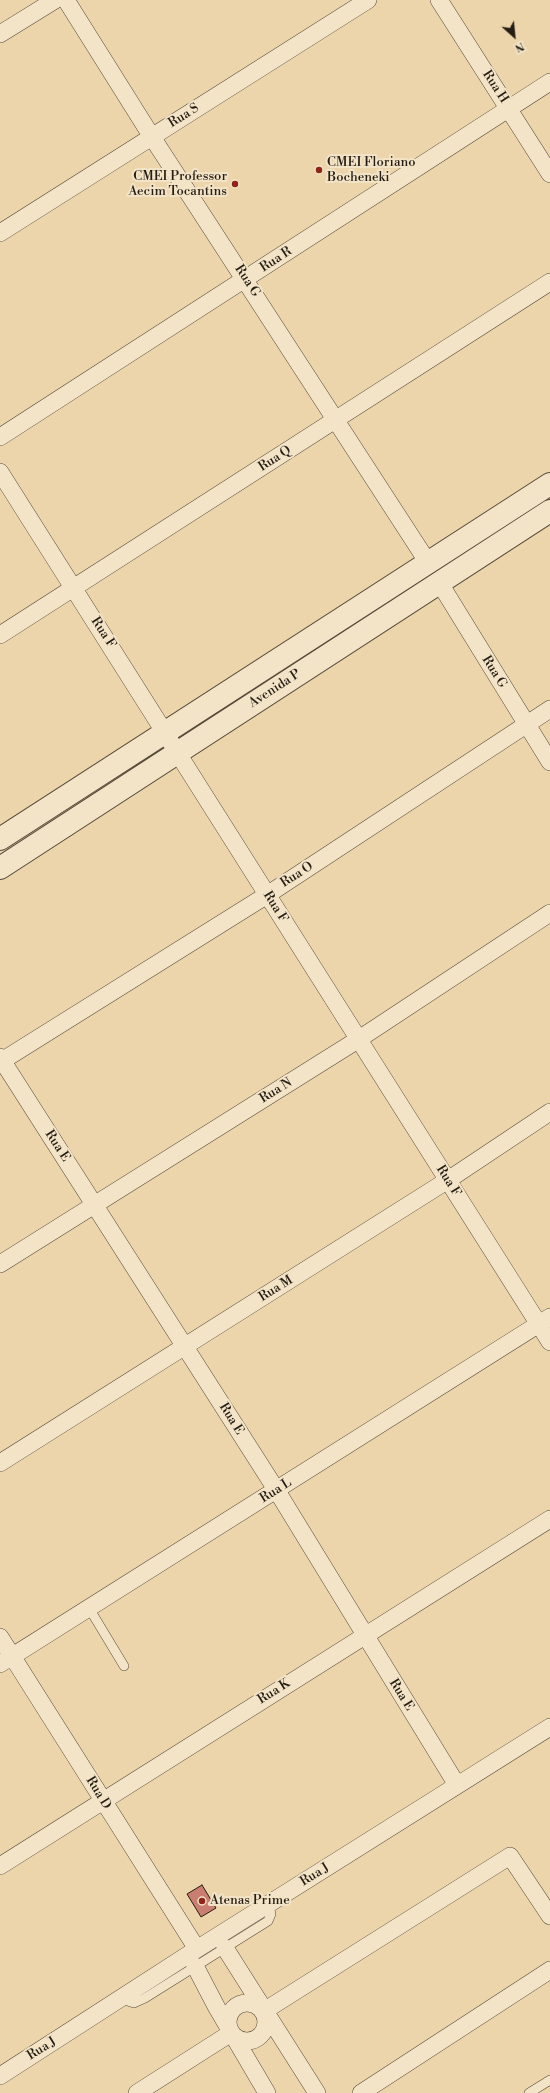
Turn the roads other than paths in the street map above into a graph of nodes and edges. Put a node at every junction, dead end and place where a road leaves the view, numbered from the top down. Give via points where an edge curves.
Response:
1 (55, 0) edge
2 (66, 0) edge
3 (368, 0) edge
4 (439, 0) edge
5 (0, 34) edge
6 (550, 82) edge
7 (508, 108) junction
8 (152, 137) junction
9 (550, 174) edge
10 (0, 233) edge
11 (246, 280) junction
12 (550, 282) edge
13 (336, 419) junction
14 (0, 437) edge
15 (0, 472) edge
16 (550, 484) edge
17 (550, 511) edge
18 (427, 562) junction
19 (439, 582) junction
20 (74, 588) junction
21 (0, 635) edge
22 (550, 709) edge
23 (526, 724) junction
24 (166, 732) junction
25 (178, 751) junction
26 (550, 762) edge
27 (0, 839) edge
28 (0, 868) edge
29 (267, 895) junction
30 (550, 913) edge
31 (358, 1039) junction
32 (1, 1060) edge
33 (550, 1112) edge
34 (448, 1180) junction
35 (95, 1205) junction
36 (0, 1264) edge
37 (544, 1320) edge
38 (550, 1342) edge
39 (185, 1346) junction
40 (0, 1463) edge
41 (276, 1491) junction
42 (550, 1519) edge
43 (89, 1608) junction
44 (364, 1635) junction
45 (0, 1637) edge
46 (6, 1660) edge
47 (124, 1666) dead end
48 (548, 1732) edge
49 (457, 1785) junction
50 (103, 1800) junction
51 (0, 1866) edge
52 (268, 1904) junction
53 (550, 1916) edge
54 (197, 1948) junction
55 (225, 1948) junction
56 (195, 1966) junction
57 (550, 1970) edge
58 (121, 1999) junction
59 (264, 2011) junction
60 (231, 2032) junction
61 (0, 2076) edge
62 (550, 2080) edge
63 (137, 2093) edge
64 (267, 2093) edge
65 (317, 2093) edge
66 (361, 2093) edge
67 (529, 2093) edge

1 - 5 street
2 - 8 street, Rua G
3 - 8 street, Rua S
4 - 7 street, Rua H
6 - 7 street, Rua R
7 - 9 street, Rua H
7 - 11 street, Rua R
8 - 10 street, Rua S
8 - 11 street, Rua G
11 - 13 street, Rua G
11 - 14 street, Rua R
12 - 13 street, Rua Q
13 - 18 street, Rua G
13 - 20 street, Rua Q
15 - 20 street, Rua F
16 - 18 street, Avenida P
17 - 19 street, Avenida P
18 - 24 street, Avenida P
19 - 23 street, Rua G
19 - 25 street, Avenida P
20 - 21 street, Rua Q
20 - 24 street, Rua F
22 - 23 street, Rua O
23 - 26 street, Rua G
23 - 29 street, Rua O
24 - 25 street, Rua F
24 - 27 street, Avenida P
25 - 28 street, Avenida P
25 - 29 street, Rua F
29 - 31 street, Rua F
29 - 32 street, Rua O
30 - 31 street, Rua N
31 - 34 street, Rua F
31 - 35 street, Rua N
32 - 35 street, Rua E
33 - 34 street, Rua M
34 - 37 street, Rua F
34 - 39 street, Rua M
35 - 36 street, Rua N
35 - 39 street, Rua E
37 - 38 street, Rua F
37 - 41 street, Rua L
39 - 40 street, Rua M
39 - 41 street, Rua E
41 - 43 street, Rua L
41 - 44 street, Rua E
42 - 44 street, Rua K
43 - 46 street, Rua L
43 - 47 lane
44 - 49 street, Rua E
44 - 50 street, Rua K
45 - 46 street, Rua D
46 - 50 street, Rua D
48 - 49 street, Rua J
49 - 52 street, Rua J
50 - 51 street, Rua K
50 - 54 street, Rua D
52 - 54 street, Rua J
52 - 55 lane via 271,1914 268,1921
53 - 59 street via 510,1856
54 - 58 street, Rua J
55 - 56 lane
55 - 59 street
56 - 58 lane via 134,2003
56 - 60 street
57 - 66 street
58 - 61 street, Rua J
59 - 60 street via 255,2004 237,2005 228,2021
59 - 60 street via 267,2024 265,2031 255,2040 242,2040
59 - 65 street
60 - 63 street
60 - 64 street
62 - 67 lane

